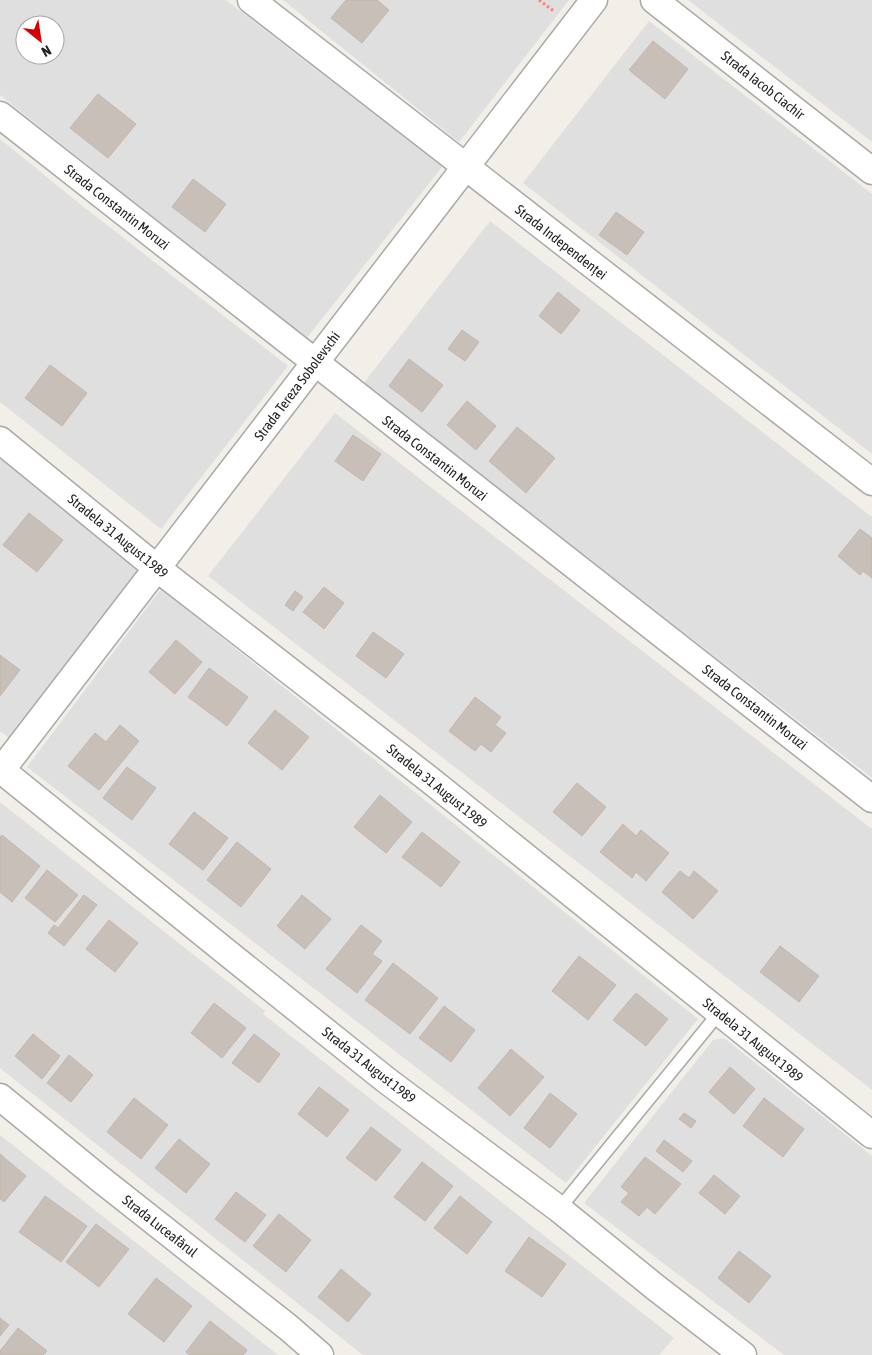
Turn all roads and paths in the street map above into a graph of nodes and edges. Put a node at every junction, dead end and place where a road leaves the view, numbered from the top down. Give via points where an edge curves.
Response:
1 (251, 0) edge
2 (594, 0) edge
3 (654, 0) edge
4 (0, 115) edge
5 (465, 167) junction
6 (872, 171) edge
7 (315, 363) junction
8 (0, 440) edge
9 (872, 482) edge
10 (158, 569) junction
11 (0, 770) edge
12 (872, 799) edge
13 (719, 1013) junction
14 (0, 1097) edge
15 (872, 1135) edge
16 (560, 1209) junction
17 (320, 1355) edge
18 (743, 1355) edge

1 - 5 street, Strada Independenței
2 - 5 street, Strada Tereza Sobolevschi
3 - 6 street, Strada Iacob Ciachir
4 - 7 street, Strada Constantin Moruzi
5 - 7 street, Strada Tereza Sobolevschi
5 - 9 street, Strada Independenței
7 - 10 street, Strada Tereza Sobolevschi
7 - 12 street, Strada Constantin Moruzi
8 - 10 street, Stradela 31 August 1989
10 - 11 street, Strada Tereza Sobolevschi
10 - 13 street, Stradela 31 August 1989 via 430,780
11 - 16 street, Strada 31 August 1989 via 386,1080
13 - 15 street, Stradela 31 August 1989
13 - 16 lane
14 - 17 street, Strada Luceafărul
16 - 18 street, Strada 31 August 1989

